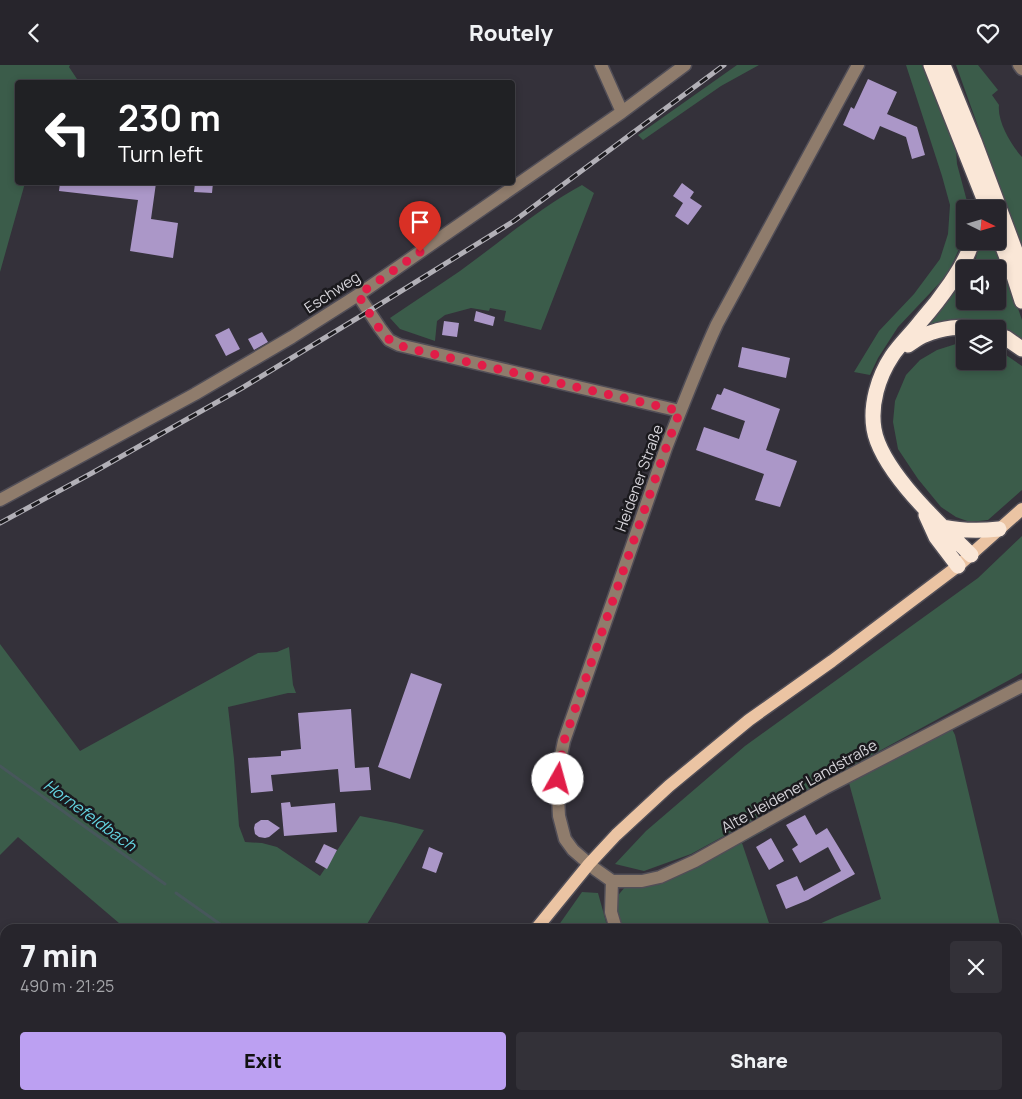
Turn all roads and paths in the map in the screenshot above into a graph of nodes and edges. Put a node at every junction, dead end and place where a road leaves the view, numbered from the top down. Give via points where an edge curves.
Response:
1 (601, 65) edge
2 (685, 65) edge
3 (858, 65) edge
4 (931, 65) edge
5 (943, 65) edge
6 (1019, 65) edge
7 (1022, 69) edge
8 (622, 112) junction
9 (964, 147) junction
10 (976, 200) edge
11 (985, 200) edge
12 (970, 250) edge
13 (1004, 250) edge
14 (1022, 269) edge
15 (358, 295) junction
16 (1022, 301) edge
17 (956, 328) edge
18 (1006, 338) edge
19 (1022, 349) edge
20 (892, 356) junction
21 (680, 411) junction
22 (0, 500) edge
23 (921, 504) junction
24 (1022, 509) edge
25 (943, 527) junction
26 (999, 529) junction
27 (971, 555) junction
28 (958, 566) junction
29 (1022, 686) edge
30 (589, 864) junction
31 (612, 881) junction
32 (540, 924) edge
33 (615, 924) edge

1 - 8 street
2 - 8 street, Eschweg
3 - 21 street, Heidener Straße via 717,325
4 - 9 highway
5 - 14 highway
6 - 7 street
8 - 15 street, Eschweg
9 - 10 highway
9 - 11 highway
12 - 20 highway via 934,307
13 - 16 highway
15 - 21 street via 389,340 399,345
15 - 22 street, Eschweg via 195,394
17 - 20 highway via 923,335
18 - 19 highway
20 - 23 highway via 876,394 874,431 890,465
21 - 30 street, Heidener Straße via 564,741 558,779 560,822 572,850
23 - 25 highway
23 - 28 highway via 936,537
24 - 26 main road
25 - 26 highway via 976,531
25 - 27 highway
26 - 27 main road
27 - 28 main road
28 - 30 main road via 749,720 644,808
29 - 31 street, Alte Heidener Landstraße via 825,788 696,861 660,877
30 - 31 street
30 - 32 main road
31 - 33 street via 611,912

